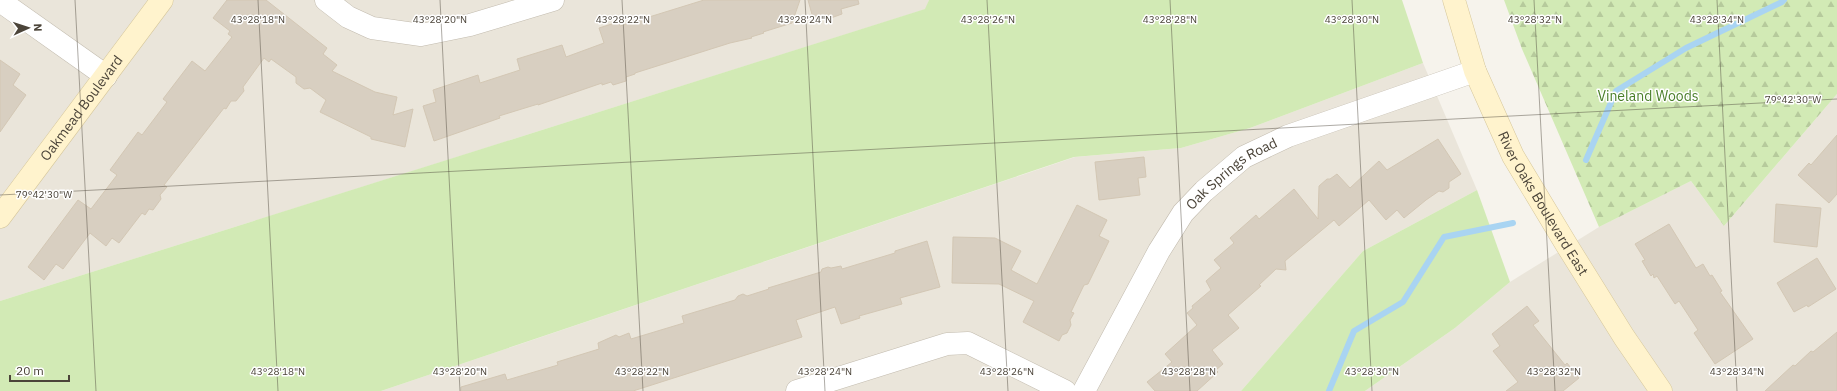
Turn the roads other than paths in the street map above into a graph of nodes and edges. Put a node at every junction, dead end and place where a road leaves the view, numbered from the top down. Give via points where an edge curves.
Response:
1 (0, 0) edge
2 (162, 0) edge
3 (326, 0) edge
4 (553, 0) edge
5 (1454, 0) edge
6 (1476, 71) junction
7 (106, 76) junction
8 (0, 217) edge
9 (797, 391) edge
10 (1065, 391) edge
11 (1084, 391) edge
12 (1661, 391) edge

1 - 7 street
2 - 7 street, Oakmead Boulevard
3 - 4 street via 348,17 372,28 421,35 470,25
5 - 6 street, River Oaks Boulevard East
6 - 11 street, Oak Springs Road via 1288,136 1244,157 1204,191 1183,213 1158,251
6 - 12 street, River Oaks Boulevard East via 1517,162 1574,258
7 - 8 street, Oakmead Boulevard
9 - 10 street via 947,344 968,343

